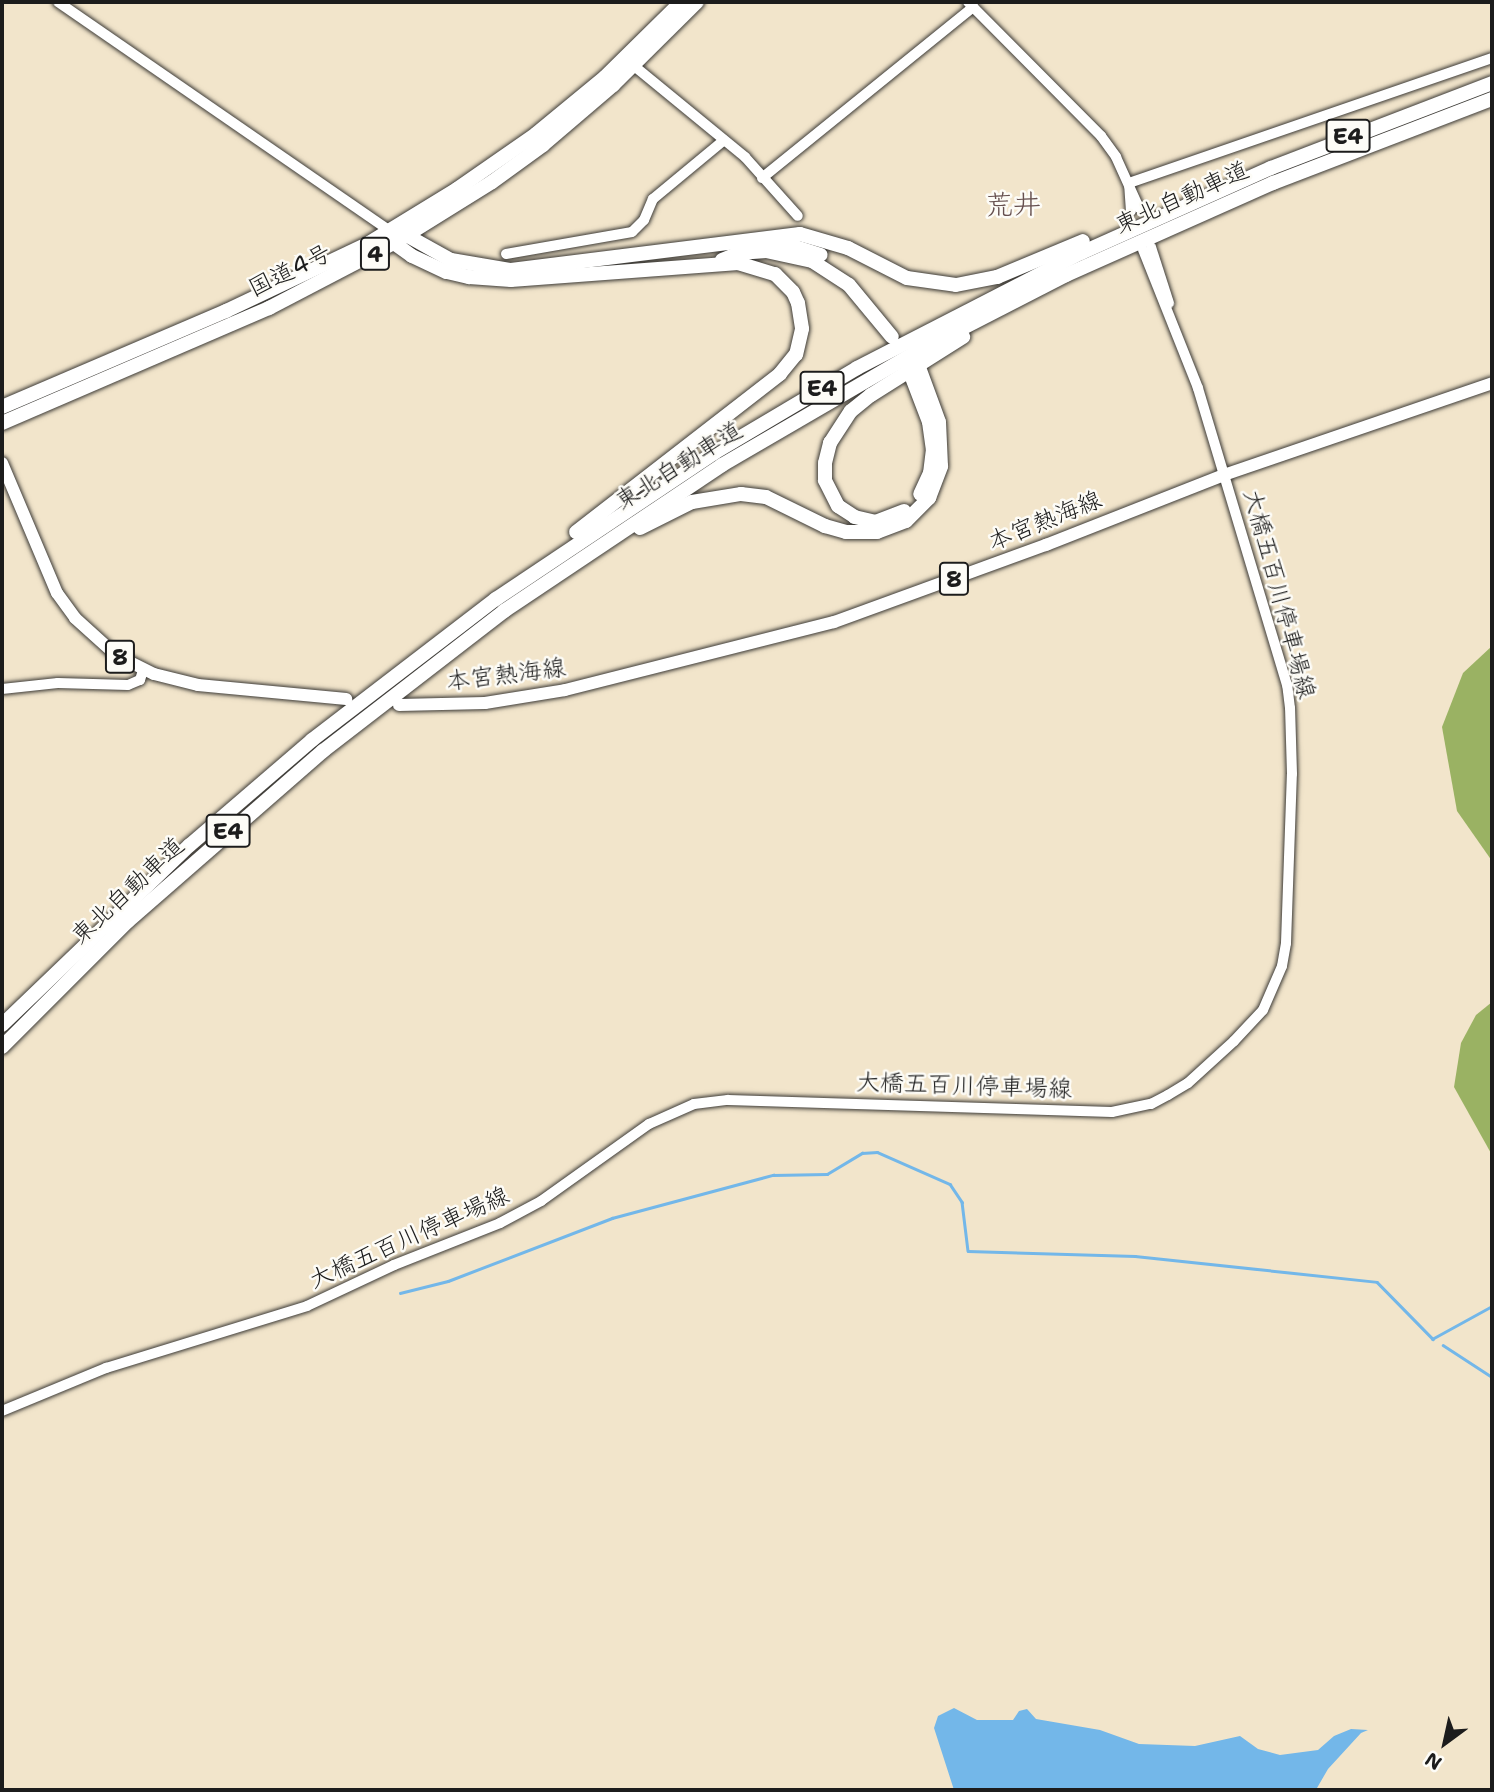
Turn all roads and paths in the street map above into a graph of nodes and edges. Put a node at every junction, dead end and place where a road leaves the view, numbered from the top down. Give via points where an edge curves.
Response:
1 (58, 2) edge
2 (681, 2) edge
3 (697, 2) edge
4 (971, 4) edge
5 (1492, 58) edge
6 (633, 65) junction
7 (1492, 83) edge
8 (1492, 99) edge
9 (723, 140) junction
10 (762, 178) junction
11 (1129, 183) junction
12 (1206, 196) junction
13 (1135, 210) dead end
14 (798, 216) dead end
15 (397, 237) junction
16 (762, 237) junction
17 (1147, 249) dead end
18 (506, 254) dead end
19 (717, 262) junction
20 (1066, 275) junction
21 (1492, 383) edge
22 (2, 407) edge
23 (2, 424) edge
24 (2, 463) edge
25 (1224, 475) junction
26 (468, 629) junction
27 (143, 670) junction
28 (2, 689) edge
29 (346, 699) dead end
30 (399, 705) dead end
31 (2, 1025) edge
32 (2, 1047) edge
33 (2, 1411) edge

1 - 15 main road
2 - 15 highway, 国道4号 / 4 via 571,107
3 - 6 highway, 国道4号 / 4
4 - 10 main road
4 - 11 main road via 1081,113 1116,157
5 - 11 main road
6 - 9 main road
6 - 15 highway, 国道4号 / 4 via 522,162
7 - 12 highway, 東北自動車道 / E4
8 - 20 highway, 東北自動車道 / E4 via 1273,183
9 - 10 main road
9 - 18 main road via 653,199 644,220 632,232
10 - 14 main road
11 - 13 main road
12 - 16 highway via 1115,227 997,277 956,285 906,278 831,241 800,234
12 - 26 highway, 東北自動車道 / E4 via 986,299 846,374 645,497
15 - 16 highway via 451,260 511,270
15 - 19 highway via 447,272 511,280
15 - 22 highway, 国道4号 / 4
15 - 23 highway, 国道4号 / 4 via 269,307
16 - 19 highway via 815,252 842,268 867,289 896,335 849,285 812,261 782,253 751,252
17 - 25 main road, 大橋五百川停車場線
19 - 26 highway via 765,269 793,292 802,329 790,363 731,415 522,573
20 - 26 highway, 東北自動車道 / E4 via 908,356 722,465
20 - 26 highway via 905,372 851,411 830,443 824,472 831,497 855,517 876,522 895,516 917,498 932,460 932,435 916,372 939,422 941,466 929,498 906,521 877,532 846,532 766,497 707,498 645,525
21 - 25 main road, 本宮熱海線 / 8
24 - 27 main road, 8 via 48,578 67,609 101,643
25 - 30 main road, 本宮熱海線 / 8 via 834,622 542,694 485,703
25 - 33 main road, 大橋五百川停車場線 via 1290,708 1286,943 1278,982 1263,1010 1188,1083 1150,1104 1112,1112 728,1100 694,1104 649,1124 541,1201 500,1223 307,1306 106,1368
26 - 31 highway, 東北自動車道 / E4 via 312,740 240,801
26 - 32 highway, 東北自動車道 / E4 via 200,855
27 - 28 main road via 140,680 128,685 58,683
27 - 29 main road, 8 via 198,685

